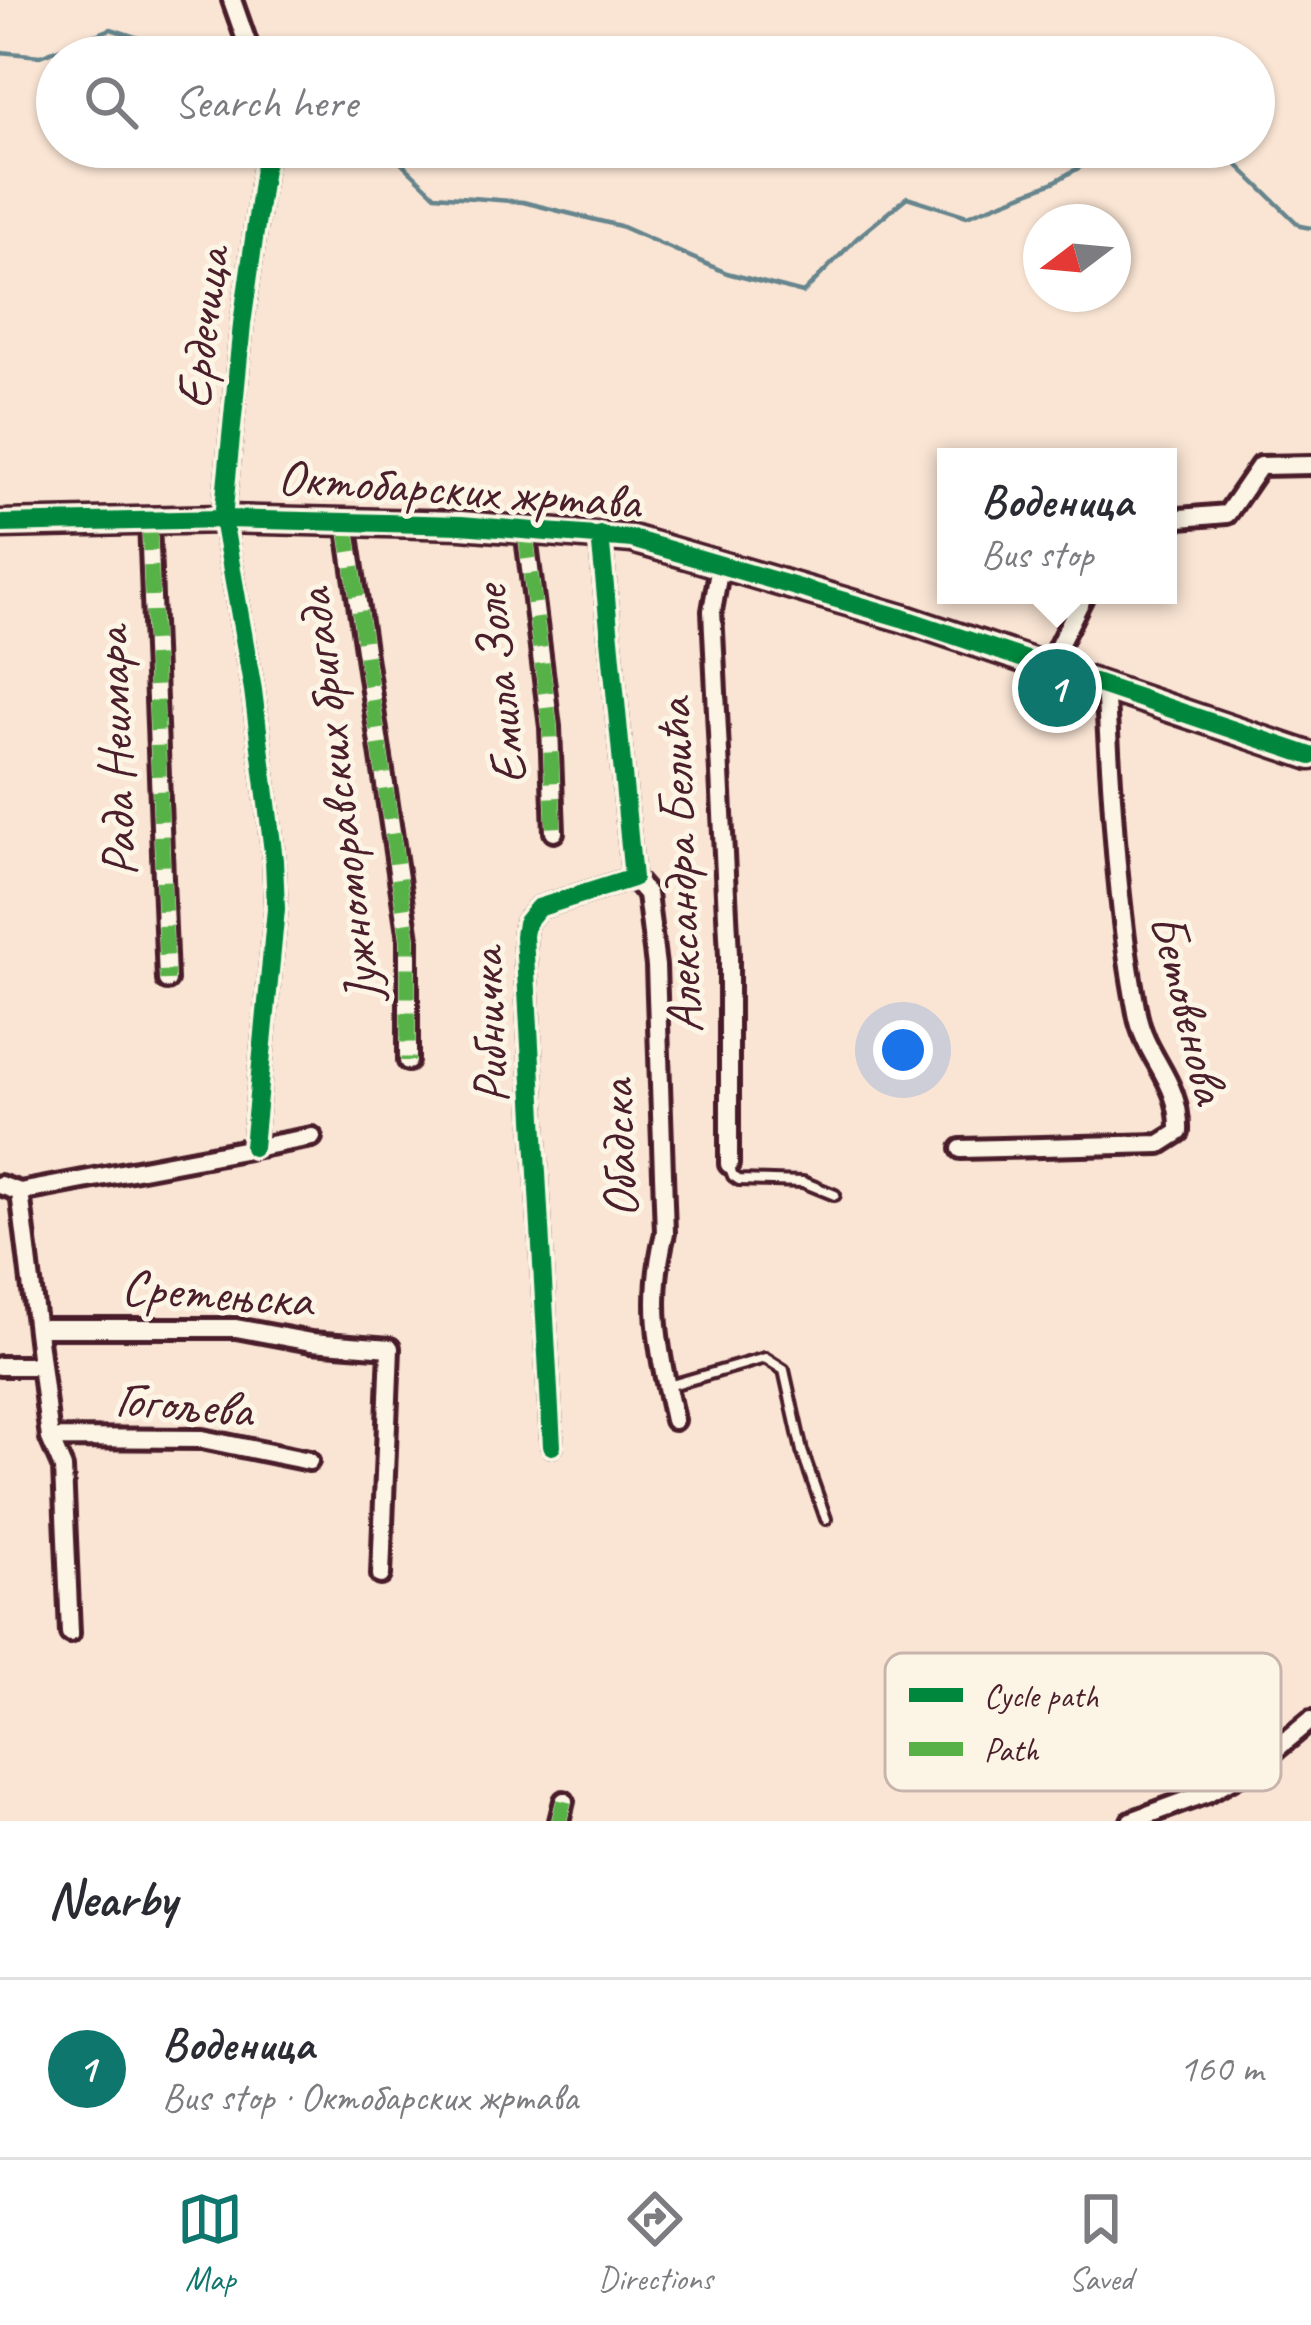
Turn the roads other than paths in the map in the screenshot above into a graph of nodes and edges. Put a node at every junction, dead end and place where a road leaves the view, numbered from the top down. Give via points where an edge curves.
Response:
1 (232, 0) edge
2 (245, 36) edge
3 (264, 168) edge
4 (1311, 465) edge
5 (1177, 518) edge
6 (223, 519) junction
7 (149, 521) junction
8 (346, 522) junction
9 (0, 524) edge
10 (525, 530) junction
11 (600, 535) junction
12 (720, 566) junction
13 (1080, 604) edge
14 (1048, 667) junction
15 (1105, 684) junction
16 (1311, 756) edge
17 (554, 832) dead end
18 (632, 878) junction
19 (167, 980) dead end
20 (408, 1061) dead end
21 (312, 1137) dead end
22 (253, 1147) junction
23 (962, 1149) dead end
24 (729, 1164) joint
25 (0, 1185) edge
26 (20, 1192) junction
27 (835, 1195) dead end
28 (38, 1328) junction
29 (0, 1366) edge
30 (41, 1366) junction
31 (667, 1387) junction
32 (674, 1420) dead end
33 (50, 1438) junction
34 (552, 1446) dead end
35 (309, 1461) dead end
36 (826, 1519) dead end
37 (381, 1575) dead end
38 (70, 1633) dead end
39 (1311, 1720) edge
40 (1281, 1745) edge
41 (1212, 1791) edge
42 (564, 1801) dead end
43 (559, 1821) edge
44 (1131, 1821) edge

1 - 2 street
3 - 6 street, Ердечица
4 - 5 street via 1260,466 1227,514
6 - 7 street, Октобарских жртава
6 - 8 street, Октобарских жртава
6 - 22 street, Ердечица via 274,860
7 - 9 street, Октобарских жртава
7 - 19 street, Рада Неимара
8 - 10 street, Октобарских жртава
8 - 20 street, Јужноморавских бригада via 408,939
10 - 11 street, Октобарских жртава
10 - 17 street, Емила Золе via 550,727
11 - 12 street, Октобарских жртава
11 - 18 street
12 - 14 street, Октобарских жртава
12 - 24 street, Александра Белића via 712,611 729,955
13 - 14 street
14 - 15 street, Октобарских жртава
15 - 16 street, Октобарских жртава
15 - 23 street, Бетовенова via 1124,940 1138,1021 1180,1106 1179,1132 1160,1144
18 - 31 street, Обадска via 651,910 656,966 665,1233 654,1329
18 - 34 street, Рибничка via 538,908 526,923
21 - 22 street
22 - 26 street
24 - 27 lane via 739,1180 803,1182
25 - 26 street
26 - 28 street
28 - 30 street
28 - 37 street, Сретењска via 236,1328 390,1348
29 - 30 street
30 - 33 street
31 - 32 street, Обадска
31 - 36 lane via 765,1358 779,1364
33 - 35 street, Гогољева via 202,1439
33 - 38 street via 63,1468
39 - 40 street
41 - 44 street
42 - 43 street

